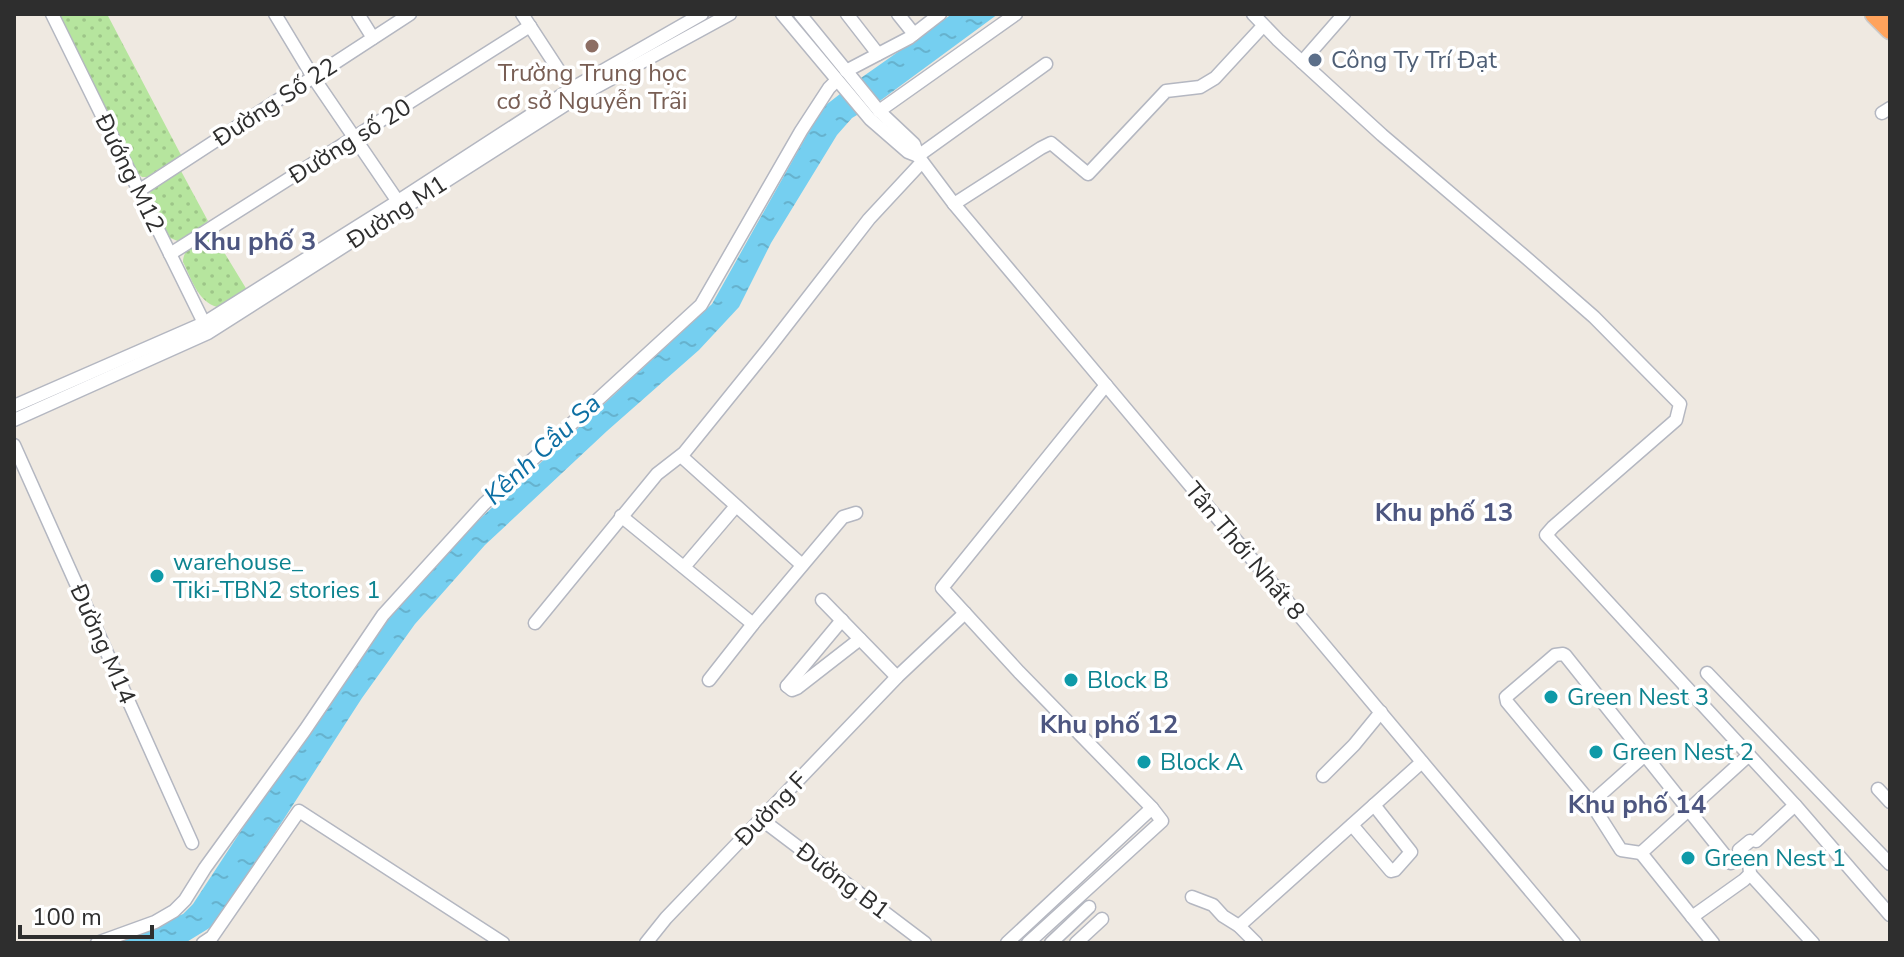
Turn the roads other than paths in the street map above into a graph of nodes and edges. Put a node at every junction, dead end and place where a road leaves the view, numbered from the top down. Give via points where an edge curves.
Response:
1 (52, 14) edge
2 (275, 14) edge
3 (358, 14) edge
4 (410, 14) edge
5 (522, 14) edge
6 (702, 14) edge
7 (730, 14) edge
8 (782, 14) edge
9 (800, 14) edge
10 (847, 14) edge
11 (898, 14) edge
12 (940, 14) edge
13 (1016, 14) edge
14 (1253, 14) edge
15 (1344, 14) edge
16 (1874, 14) edge
17 (530, 26) junction
18 (1263, 26) junction
19 (1890, 30) edge
20 (914, 34) junction
21 (373, 38) junction
22 (878, 54) junction
23 (1302, 62) junction
24 (1046, 64) dead end
25 (846, 71) junction
26 (313, 77) junction
27 (836, 81) junction
28 (574, 93) junction
29 (874, 115) junction
30 (355, 138) junction
31 (920, 159) junction
32 (140, 190) junction
33 (954, 204) junction
34 (400, 205) junction
35 (170, 254) junction
36 (206, 328) junction
37 (1106, 385) junction
38 (14, 406) edge
39 (14, 420) edge
40 (14, 445) edge
41 (681, 456) junction
42 (736, 506) junction
43 (856, 513) dead end
44 (621, 516) junction
45 (802, 565) junction
46 (684, 567) junction
47 (822, 600) dead end
48 (965, 613) junction
49 (842, 620) junction
50 (535, 623) dead end
51 (753, 624) junction
52 (860, 639) junction
53 (1707, 673) dead end
54 (897, 677) junction
55 (709, 680) dead end
56 (1381, 712) junction
57 (1645, 755) junction
58 (1749, 755) junction
59 (1422, 762) junction
60 (1323, 776) dead end
61 (1878, 789) dead end
62 (1890, 802) edge
63 (1591, 803) junction
64 (1374, 805) junction
65 (1795, 805) junction
66 (1152, 808) junction
67 (1689, 810) junction
68 (761, 819) junction
69 (1352, 825) junction
70 (192, 843) dead end
71 (1641, 853) junction
72 (1731, 863) dead end
73 (1890, 864) edge
74 (1750, 874) junction
75 (1192, 897) dead end
76 (1089, 907) dead end
77 (1890, 915) edge
78 (1692, 917) junction
79 (1102, 919) dead end
80 (1239, 926) junction
81 (1706, 940) edge
82 (97, 943) edge
83 (203, 943) edge
84 (503, 943) edge
85 (646, 943) edge
86 (925, 943) edge
87 (1007, 943) edge
88 (1028, 943) edge
89 (1051, 943) edge
90 (1076, 943) edge
91 (1256, 943) edge
92 (1574, 943) edge
93 (1813, 943) edge

1 - 32 street, Đướng M12
2 - 26 street
3 - 21 street
4 - 21 street, Đường Số 22
5 - 17 street
6 - 28 street, Đường M1
7 - 28 street, Đường M1
8 - 27 street
9 - 25 street
10 - 22 street
11 - 20 street
12 - 20 street
13 - 29 street
14 - 18 street
15 - 23 street
16 - 19 highway
17 - 28 street
17 - 30 street, Đường số 20
18 - 23 street
18 - 33 street via 1215,78 1200,87 1166,91 1088,174 1051,143
20 - 22 street
21 - 26 street, Đường Số 22
22 - 25 street
23 - 58 street via 1594,317 1680,404 1676,420 1546,535
24 - 31 street
25 - 29 street
26 - 30 street
26 - 32 street, Đường Số 22
27 - 29 street
27 - 82 street via 801,131 701,305 484,504 383,615 185,900 155,922
28 - 34 street, Đường M1
29 - 31 street, Tân Thới Nhất 8 via 914,144
30 - 34 street
30 - 35 street, Đường số 20
31 - 33 street, Tân Thới Nhất 8
31 - 41 street
32 - 35 street, Đướng M12
33 - 37 street, Tân Thới Nhất 8
34 - 36 street, Đường M1
35 - 36 street, Đướng M12
36 - 38 street, Đường M1
36 - 39 street, Đường M1
37 - 48 street via 942,588
37 - 56 street, Tân Thới Nhất 8
40 - 70 street, Đường M14
41 - 42 street
41 - 44 street via 657,474
42 - 45 street
42 - 46 street
43 - 45 street via 843,517
44 - 46 street
44 - 50 street
45 - 51 street
46 - 51 street
47 - 49 street
48 - 54 street, Đường F
48 - 66 street
49 - 52 street
49 - 52 street via 787,686 797,688
51 - 55 street
52 - 54 street
53 - 73 street
54 - 68 street, Đường F
56 - 59 street, Tân Thới Nhất 8
56 - 60 street
57 - 63 street
57 - 63 street via 1563,654 1510,693 1507,702
57 - 67 street
58 - 65 street
58 - 67 street
59 - 64 street
59 - 92 street, Tân Thới Nhất 8
61 - 62 street
63 - 71 street via 1621,850
64 - 69 street
64 - 69 street via 1411,852 1395,870
65 - 74 street via 1739,850 1749,861
65 - 77 street
66 - 87 street
66 - 88 street via 1162,821
67 - 71 street
67 - 72 street
68 - 85 street, Đường F
68 - 86 street, Đường B1
69 - 80 street
71 - 78 street
74 - 78 street
74 - 93 street
75 - 80 street via 1213,905
76 - 89 street
78 - 81 street
79 - 90 street
80 - 91 street
83 - 84 street via 299,811

